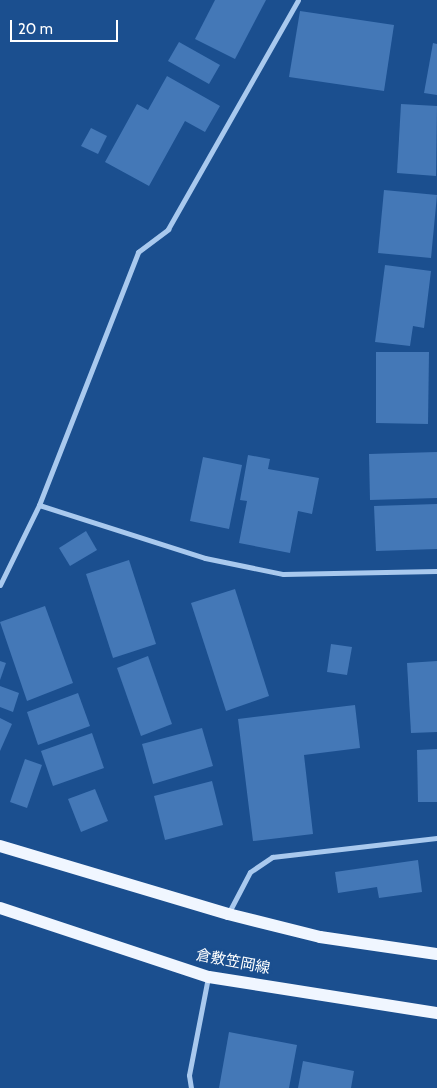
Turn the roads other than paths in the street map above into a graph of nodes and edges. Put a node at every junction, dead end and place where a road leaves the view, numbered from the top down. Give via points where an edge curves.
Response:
1 (298, 0) edge
2 (39, 505) junction
3 (437, 570) edge
4 (0, 586) edge
5 (437, 838) edge
6 (0, 846) edge
7 (0, 908) edge
8 (228, 914) junction
9 (437, 954) edge
10 (209, 977) junction
11 (437, 1013) edge
12 (191, 1088) edge

1 - 2 street via 168,228 138,252
2 - 3 street via 205,558 283,574
2 - 4 street
5 - 8 street via 272,857 250,872
6 - 8 main road
7 - 10 main road, 倉敷笠岡線
8 - 9 main road via 320,937
10 - 11 main road, 倉敷笠岡線
10 - 12 street via 189,1075

